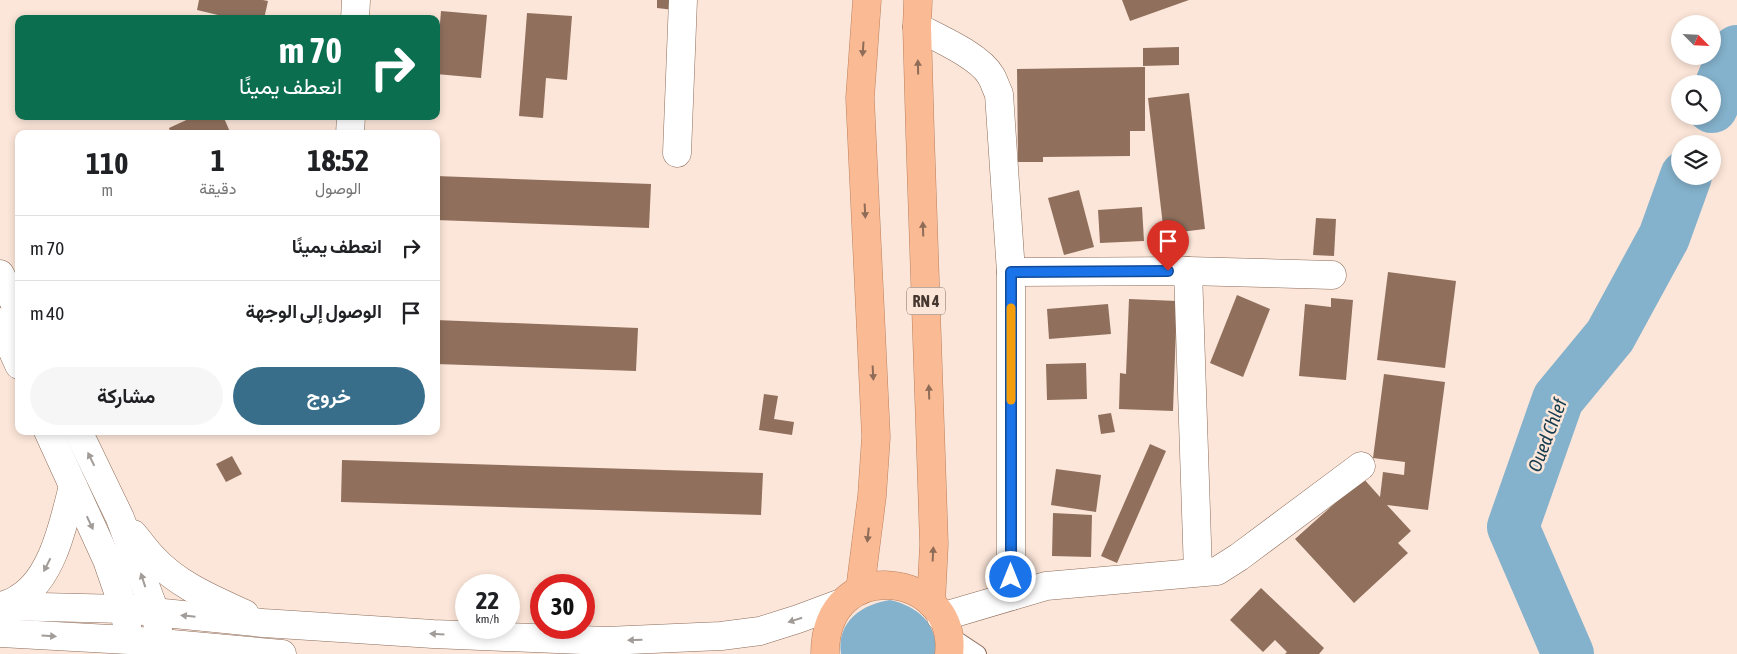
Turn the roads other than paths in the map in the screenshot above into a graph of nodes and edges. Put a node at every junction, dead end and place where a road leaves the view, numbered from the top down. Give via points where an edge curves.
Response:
1 (356, 0) edge
2 (683, 0) edge
3 (867, 0) edge
4 (918, 0) edge
5 (355, 15) edge
6 (917, 28) junction
7 (676, 153) dead end
8 (1188, 271) junction
9 (1011, 272) junction
10 (0, 274) edge
11 (1332, 275) dead end
12 (15, 304) edge
13 (0, 322) edge
14 (15, 355) edge
15 (50, 435) edge
16 (80, 435) edge
17 (1361, 466) dead end
18 (73, 486) junction
19 (120, 518) junction
20 (1198, 572) junction
21 (850, 596) junction
22 (1011, 596) junction
23 (1, 606) edge
24 (124, 609) junction
25 (155, 612) junction
26 (263, 623) junction
27 (942, 627) edge
28 (0, 633) edge
29 (128, 640) junction
30 (161, 643) junction
31 (282, 654) edge
32 (825, 654) edge
33 (978, 654) edge

1 - 5 main road
2 - 7 main road
3 -> 21 highway via 860,98 876,437 872,496
4 - 6 highway, RN 4
6 - 9 main road via 982,64 999,94
27 -> 6 highway, RN 4 via 934,544
8 - 9 main road
8 - 11 main road
8 - 20 main road
9 - 22 main road
10 - 12 main road
13 - 14 main road
15 - 18 main road
19 -> 16 main road
17 - 20 main road via 1227,564 1216,571
18 -> 23 main road via 61,532 46,568 20,598
18 -> 24 main road via 107,560
25 -> 19 main road
19 - 26 main road via 172,576 197,592
20 - 22 main road via 1046,586
21 -> 26 main road via 798,619 760,631 721,636 606,641
21 - 27 highway via 878,585 898,585 916,591
21 - 32 highway via 832,617 825,637
22 - 27 main road
23 - 24 main road
24 - 25 main road
24 - 29 main road
26 -> 25 main road
25 - 30 main road
27 - 33 lane
28 -> 29 main road
29 - 30 main road
30 - 31 main road

